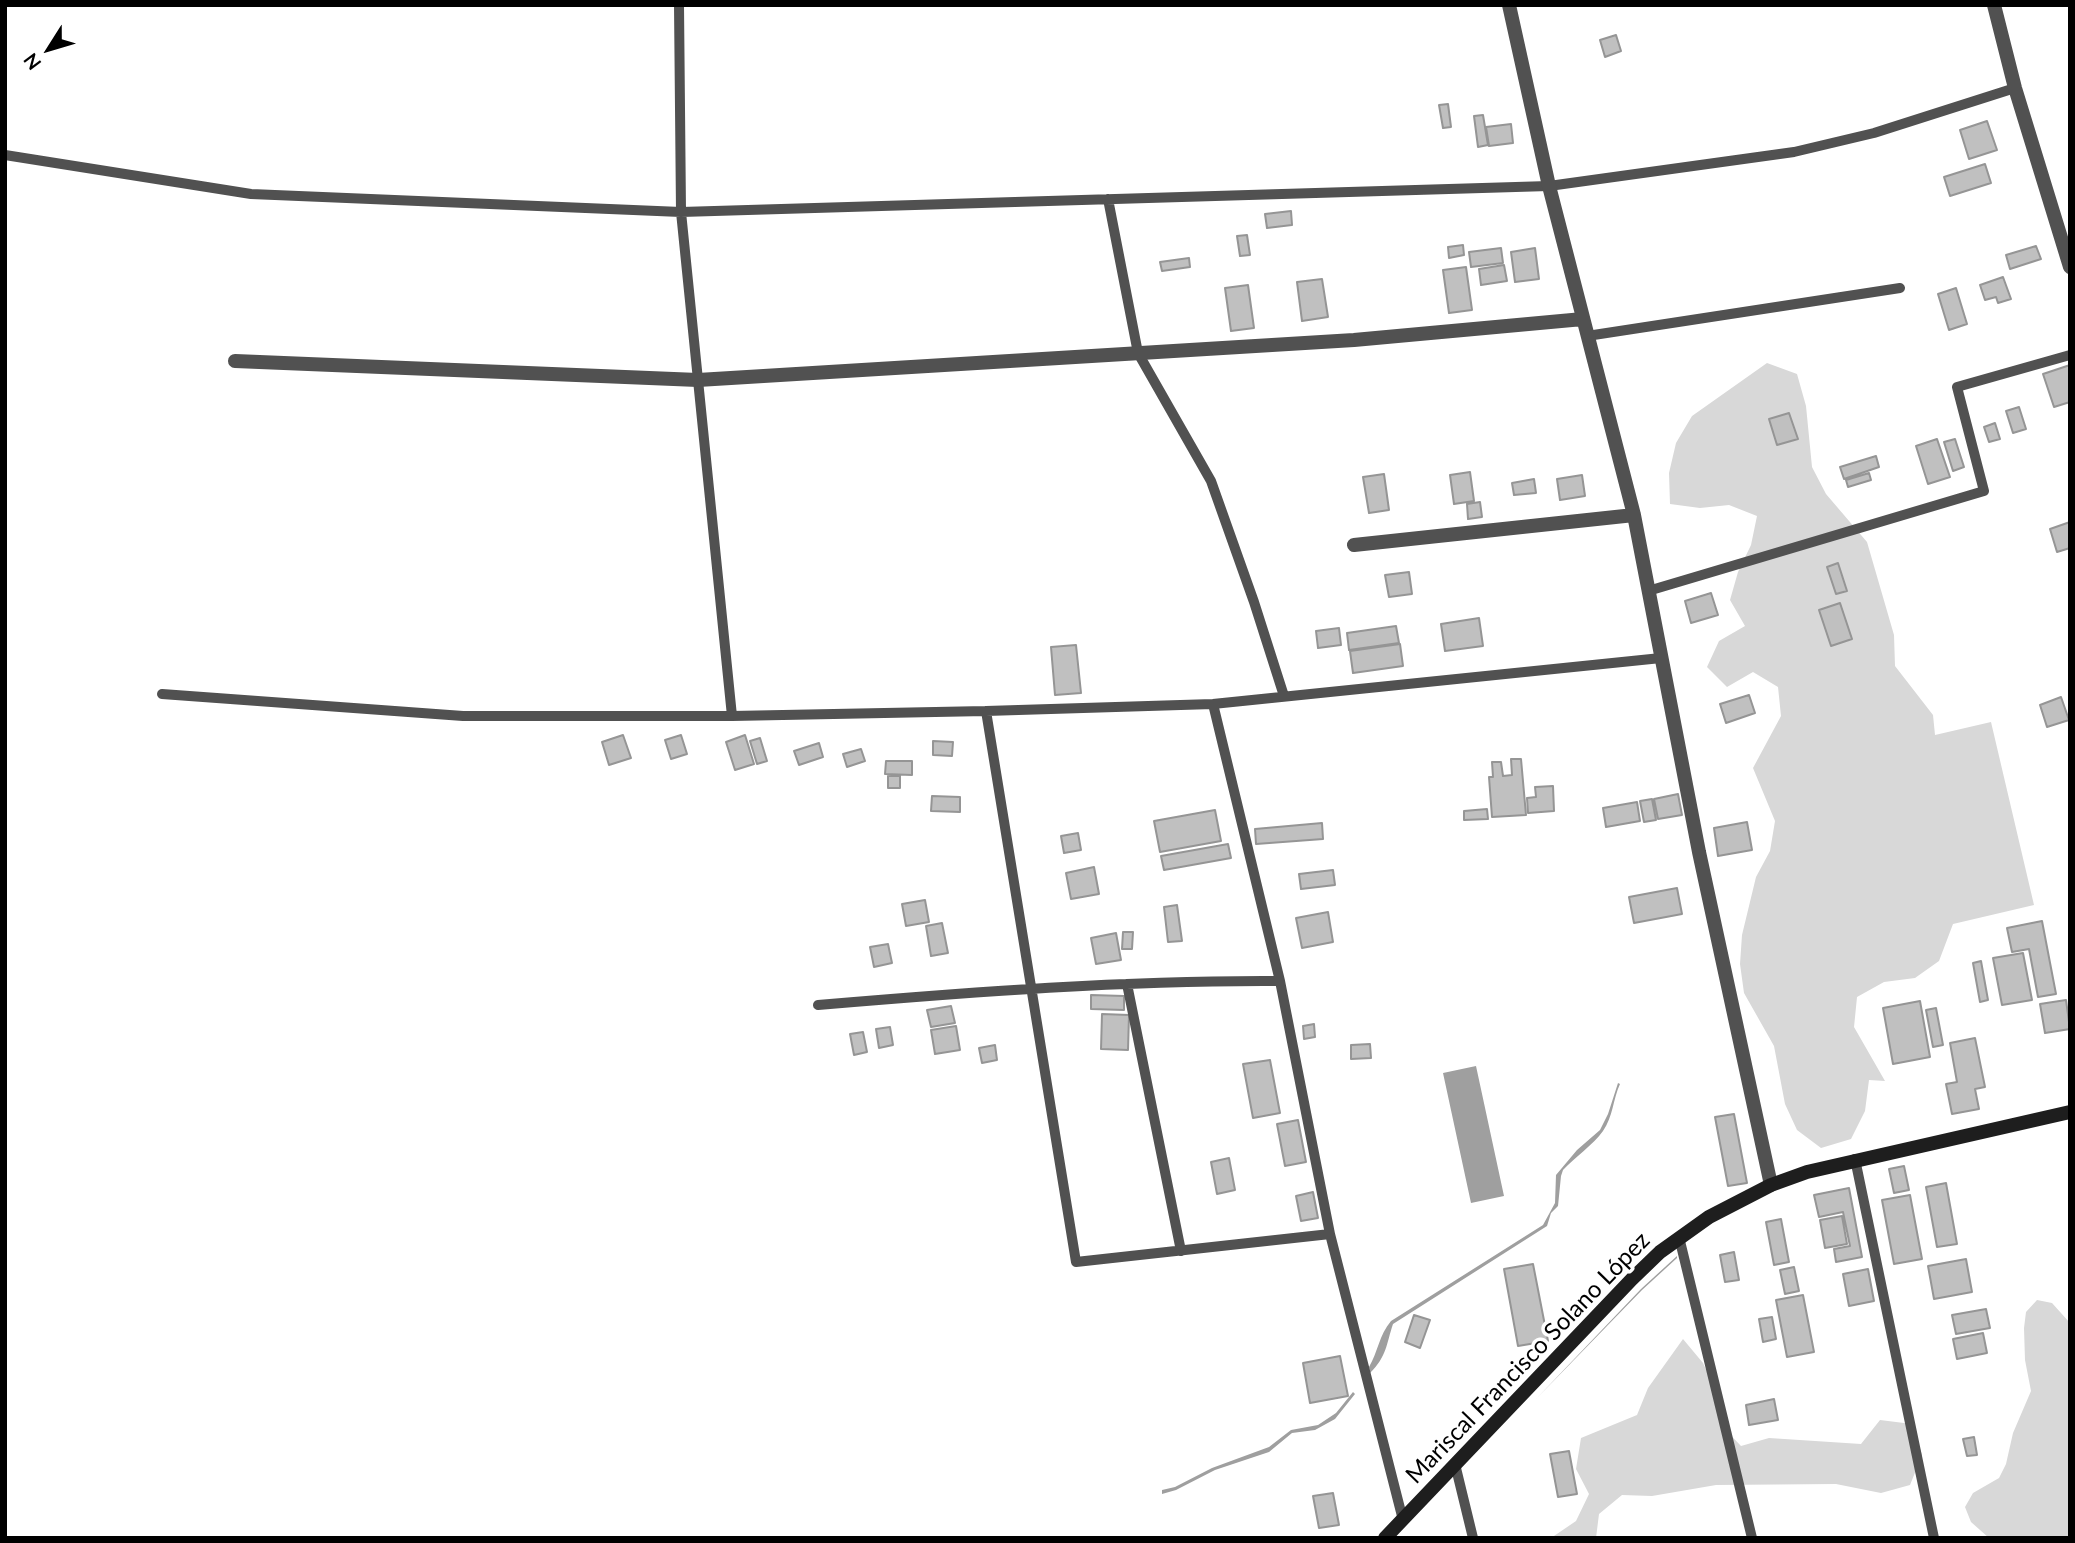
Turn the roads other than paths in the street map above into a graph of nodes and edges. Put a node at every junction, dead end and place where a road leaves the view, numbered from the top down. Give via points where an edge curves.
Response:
1 (679, 5) edge
2 (1509, 5) edge
3 (1994, 5) edge
4 (2015, 88) junction
5 (5, 155) edge
6 (1549, 186) junction
7 (1108, 199) junction
8 (681, 212) junction
9 (2070, 267) edge
10 (1900, 288) dead end
11 (1583, 319) junction
12 (1587, 336) junction
13 (1138, 353) junction
14 (2070, 355) edge
15 (235, 361) dead end
16 (698, 380) junction
17 (1634, 515) junction
18 (1354, 545) dead end
19 (1648, 591) junction
20 (1661, 659) junction
21 (162, 694) dead end
22 (1284, 696) junction
23 (1213, 704) junction
24 (986, 711) junction
25 (732, 716) junction
26 (1280, 981) junction
27 (1128, 984) junction
28 (1031, 988) junction
29 (818, 1005) dead end
30 (2070, 1112) edge
31 (1855, 1159) junction
32 (1771, 1185) junction
33 (1331, 1234) junction
34 (1679, 1237) junction
35 (1181, 1251) junction
36 (1455, 1464) junction
37 (1402, 1520) junction
38 (1385, 1538) edge
39 (1473, 1538) edge
40 (1752, 1538) edge
41 (1934, 1538) edge

1 - 8 lane
2 - 6 street
3 - 4 street
4 - 6 lane via 1874,133 1794,152
4 - 9 street
5 - 8 lane via 251,194
6 - 7 lane
6 - 11 street
7 - 8 lane
7 - 13 lane
8 - 16 lane
10 - 12 lane
11 - 12 street
11 - 13 street
12 - 17 street
13 - 16 street
13 - 22 lane via 1211,481
14 - 19 lane via 1957,387 1984,491
15 - 16 street
16 - 25 lane
17 - 18 street
17 - 19 street
19 - 20 street
20 - 22 lane
20 - 32 street
21 - 25 lane via 463,716
22 - 23 lane
23 - 24 lane
23 - 26 lane
24 - 25 lane
24 - 28 lane
26 - 27 lane
26 - 33 lane
27 - 28 lane
27 - 35 lane
28 - 29 lane
28 - 35 lane via 1076,1262
30 - 31 main road, Mariscal Francisco Solano López
31 - 32 main road, Mariscal Francisco Solano López
31 - 41 lane
32 - 34 main road, Mariscal Francisco Solano López
33 - 35 lane
33 - 37 lane
34 - 36 main road, Mariscal Francisco Solano López via 1632,1279
34 - 40 lane
36 - 37 main road, Mariscal Francisco Solano López
36 - 39 lane
37 - 38 main road, Mariscal Francisco Solano López

